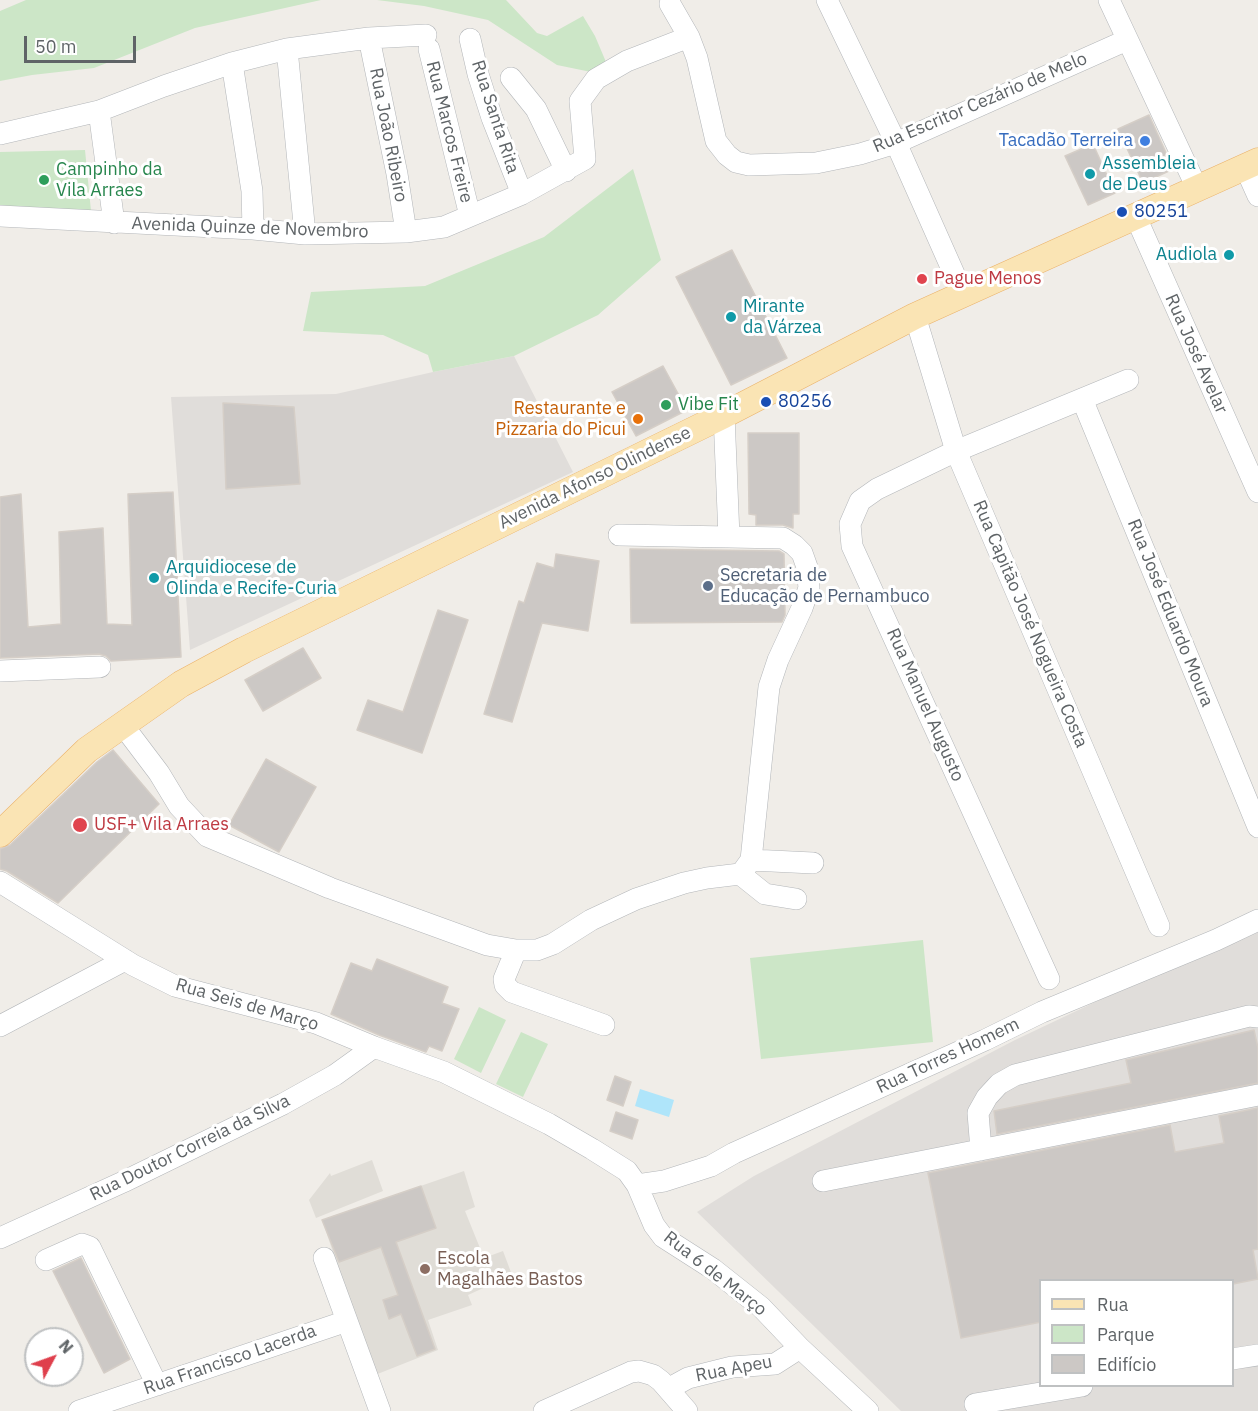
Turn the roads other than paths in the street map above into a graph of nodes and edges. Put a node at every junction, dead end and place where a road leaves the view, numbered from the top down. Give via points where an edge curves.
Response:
1 (827, 0) edge
2 (1109, 0) edge
3 (670, 4) dead end
4 (689, 37) junction
5 (369, 38) junction
6 (470, 39) dead end
7 (1127, 40) junction
8 (287, 49) junction
9 (232, 63) junction
10 (511, 78) dead end
11 (99, 111) junction
12 (0, 134) edge
13 (896, 143) junction
14 (1251, 164) edge
15 (566, 171) junction
16 (1197, 188) junction
17 (522, 194) junction
18 (1258, 196) edge
19 (1135, 215) junction
20 (0, 216) edge
21 (470, 216) junction
22 (114, 223) junction
23 (254, 229) junction
24 (406, 232) junction
25 (305, 234) junction
26 (963, 294) junction
27 (915, 316) junction
28 (1128, 380) dead end
29 (1082, 399) junction
30 (724, 414) junction
31 (956, 451) junction
32 (1258, 492) edge
33 (619, 536) dead end
34 (729, 537) junction
35 (100, 667) dead end
36 (0, 671) edge
37 (122, 724) junction
38 (1258, 827) edge
39 (1, 829) edge
40 (813, 862) dead end
41 (746, 867) junction
42 (0, 882) edge
43 (796, 899) dead end
44 (1258, 920) edge
45 (1159, 926) dead end
46 (516, 950) junction
47 (125, 960) junction
48 (1049, 979) dead end
49 (1258, 1017) edge
50 (604, 1024) dead end
51 (0, 1026) edge
52 (374, 1047) junction
53 (1258, 1095) edge
54 (981, 1149) junction
55 (823, 1181) dead end
56 (637, 1185) junction
57 (0, 1238) edge
58 (324, 1258) dead end
59 (46, 1260) dead end
60 (347, 1321) junction
61 (800, 1348) junction
62 (1258, 1355) edge
63 (1234, 1359) edge
64 (661, 1382) junction
65 (157, 1385) junction
66 (1076, 1387) edge
67 (975, 1404) dead end
68 (79, 1411) edge
69 (380, 1411) edge
70 (544, 1411) edge
71 (687, 1411) edge
72 (868, 1411) edge

1 - 13 street
2 - 7 street
3 - 4 street
4 - 13 street, Rua Escritor Cezário de Melo via 716,141 736,162 816,163
4 - 15 street, Avenida Quinze de Novembro via 627,61 596,79 580,100 585,159
5 - 8 street
5 - 21 street, Rua Marcos Freire via 427,42
5 - 24 street, Rua João Ribeiro
6 - 17 street, Rua Santa Rita via 492,118
7 - 13 street, Rua Escritor Cezário de Melo
7 - 16 street
8 - 9 street
8 - 25 street
9 - 11 street
9 - 23 street via 252,191
10 - 15 street via 536,109
11 - 12 street
11 - 22 street
13 - 26 street
14 - 16 main road, Avenida Afonso Olindense
14 - 18 street
15 - 17 street, Avenida Quinze de Novembro
16 - 19 main road, Avenida Afonso Olindense
17 - 21 street, Avenida Quinze de Novembro
19 - 26 main road, Avenida Afonso Olindense
19 - 32 street, Rua José Avelar
20 - 22 street, Avenida Quinze de Novembro
21 - 24 street, Avenida Quinze de Novembro via 444,227
22 - 23 street, Avenida Quinze de Novembro
23 - 25 street, Avenida Quinze de Novembro
24 - 25 street, Avenida Quinze de Novembro
26 - 27 main road, Avenida Afonso Olindense
27 - 30 main road, Avenida Afonso Olindense
27 - 31 street, Rua Capitão José Nogueira Costa
28 - 29 street, Rua Manuel Augusto
29 - 31 street, Rua Manuel Augusto
29 - 38 street, Rua José Eduardo Moura
30 - 34 street
30 - 37 main road, Avenida Afonso Olindense via 244,650 181,684
31 - 45 street, Rua Capitão José Nogueira Costa
31 - 48 street, Rua Manuel Augusto via 860,501 850,524 852,546
33 - 34 street
34 - 41 street via 783,538 802,552 807,567 808,588 769,687
35 - 36 street
37 - 39 main road, Avenida Afonso Olindense via 87,750
37 - 46 street via 179,806 207,836 330,888 487,945
40 - 41 street
41 - 43 street via 765,894
41 - 46 street via 657,891 591,920 553,944 537,950
42 - 47 street, Rua Seis de Março
44 - 56 street, Rua Torres Homem via 1042,1012 711,1166
46 - 50 street via 504,980 512,992
47 - 51 street
47 - 52 street, Rua Seis de Março via 175,986 316,1023
49 - 54 street via 1249,1016 1015,1075 999,1084 978,1113
52 - 56 street, Rua 6 de Março via 444,1072 549,1124 627,1171
52 - 57 street, Rua Doutor Correia da Silva via 335,1075 283,1104
53 - 54 street
54 - 55 street
56 - 61 street, Rua 6 de Março via 663,1237 713,1269 754,1302
58 - 60 street
59 - 65 street via 82,1244 90,1247
60 - 65 street, Rua Francisco Lacerda
60 - 69 street
61 - 64 street, Rua Apeu via 774,1364 732,1367
61 - 72 street, Rua 6 de Março
62 - 63 street
64 - 70 street via 646,1372 631,1372
64 - 71 street
65 - 68 street, Rua Francisco Lacerda
66 - 67 street

